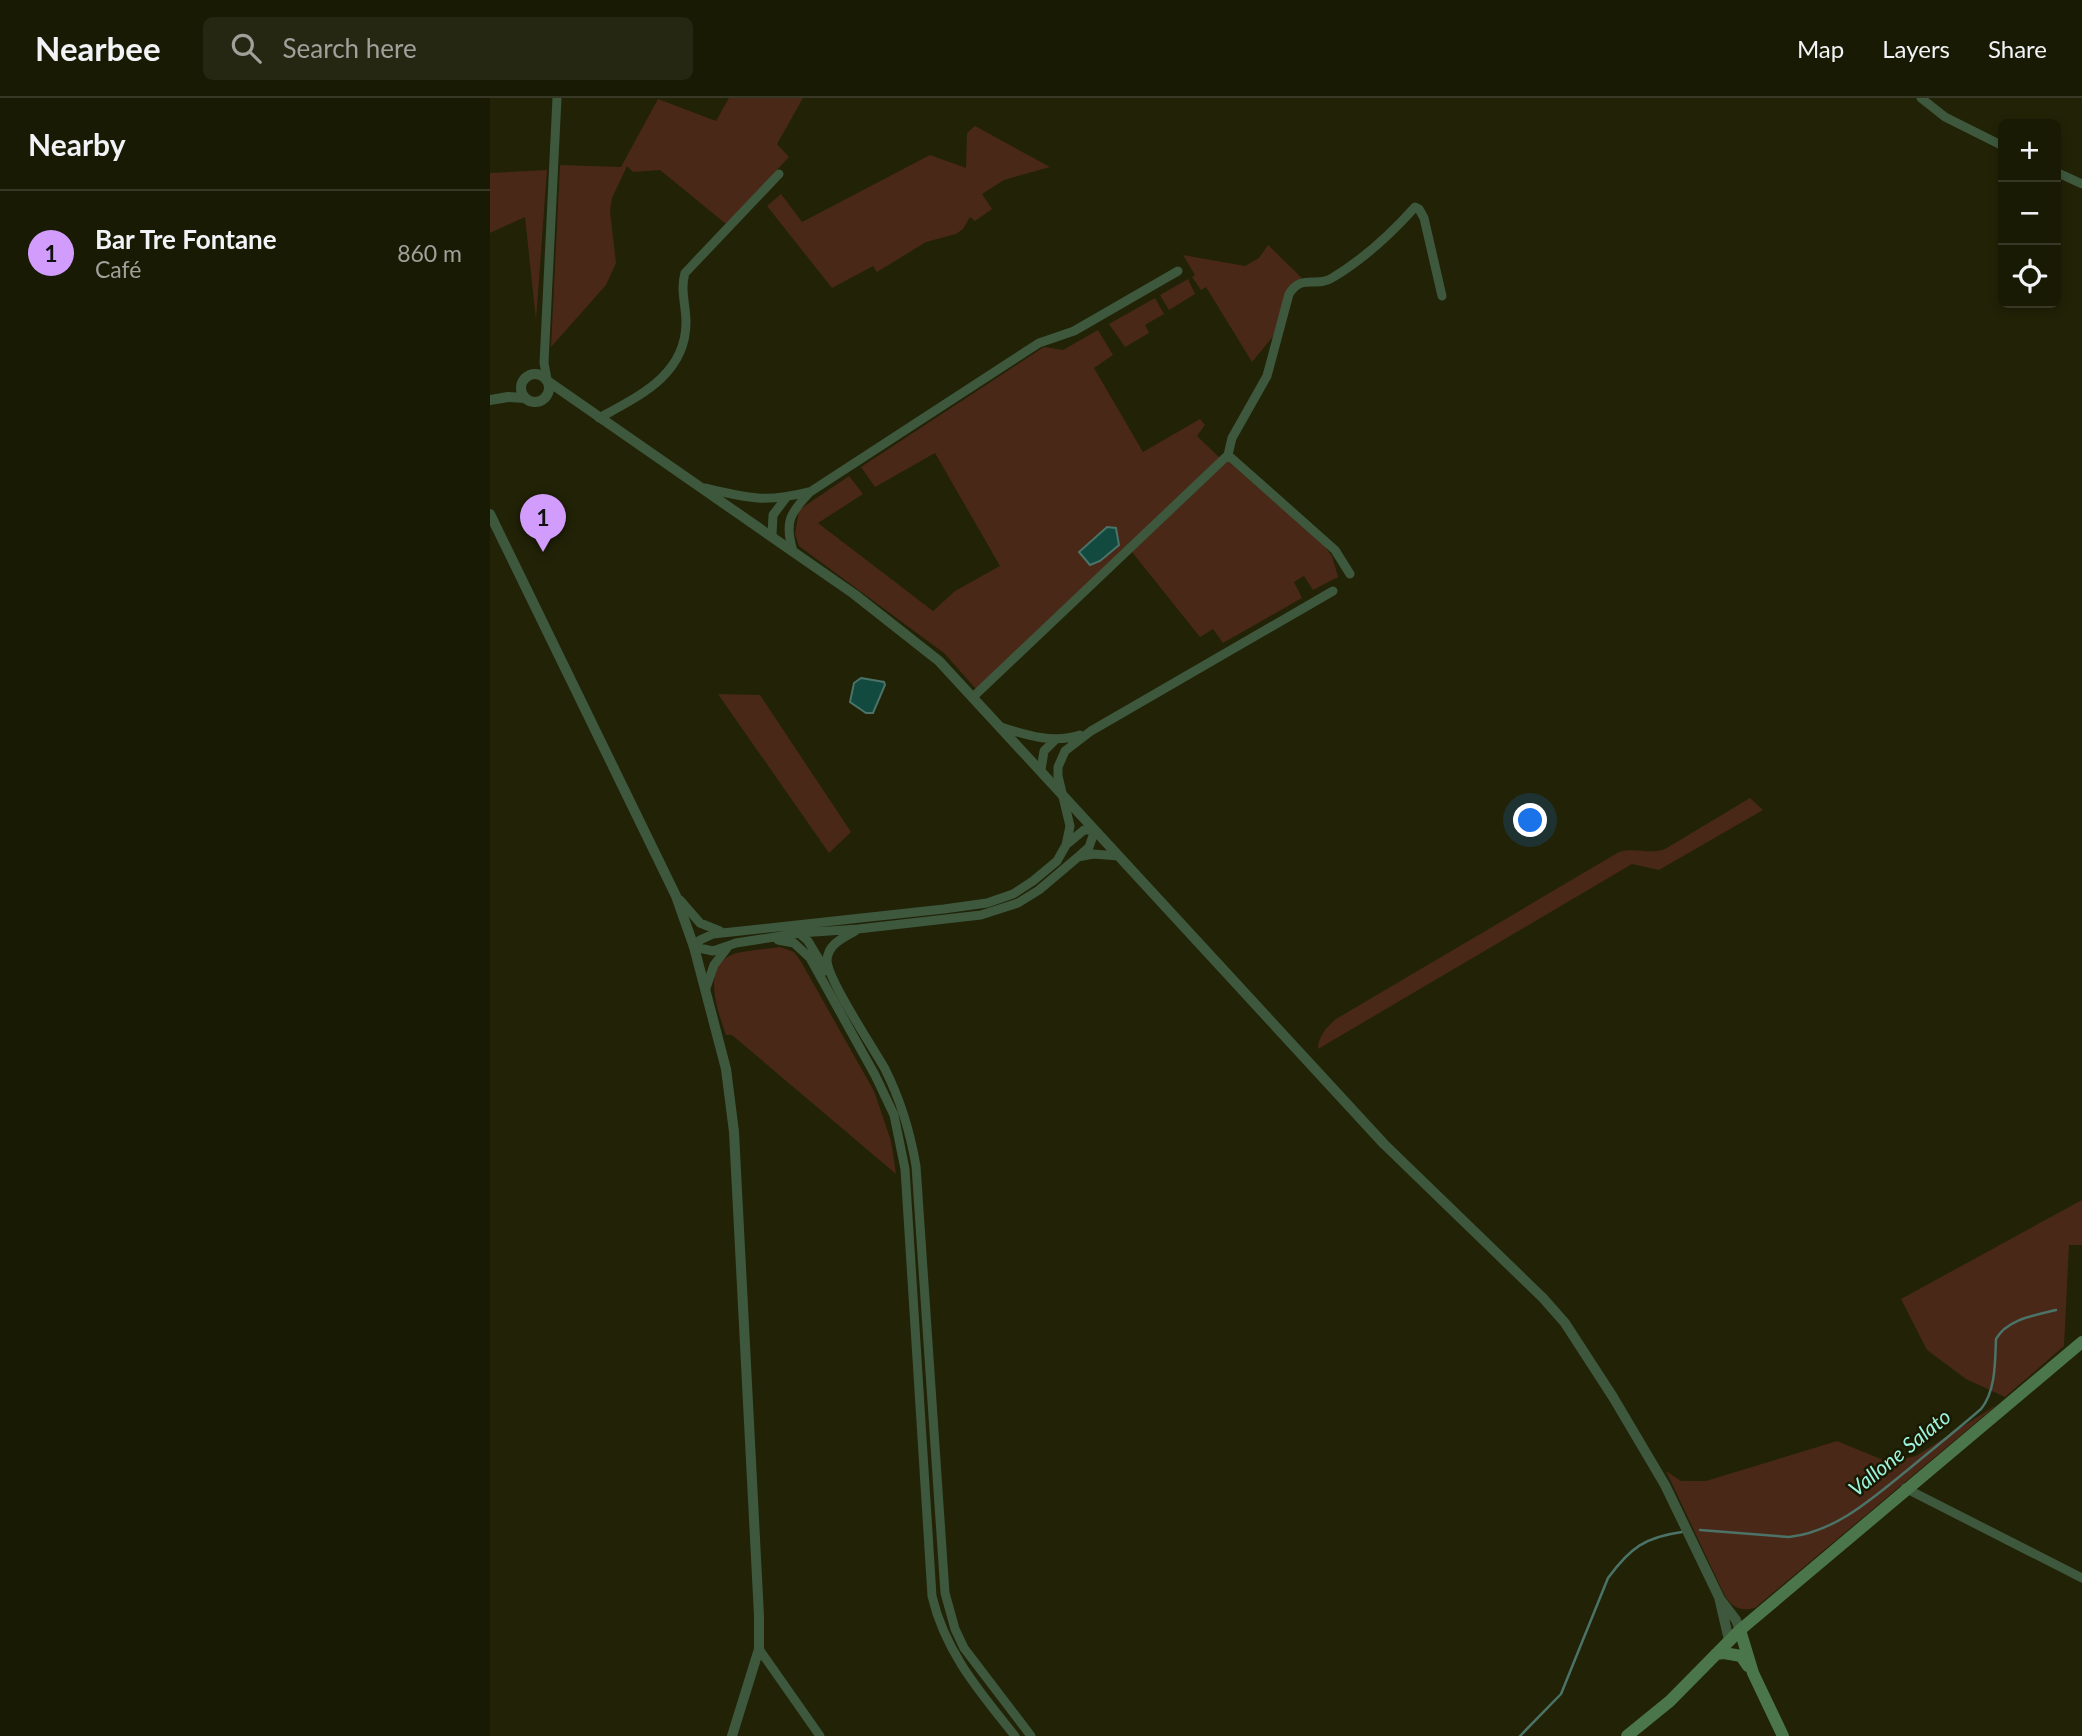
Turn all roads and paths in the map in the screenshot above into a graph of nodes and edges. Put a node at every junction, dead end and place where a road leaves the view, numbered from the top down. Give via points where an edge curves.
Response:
1 (557, 98) edge
2 (1921, 98) edge
3 (1998, 144) edge
4 (779, 174) dead end
5 (2061, 174) edge
6 (2082, 184) edge
7 (1178, 271) dead end
8 (1442, 296) dead end
9 (548, 381) junction
10 (522, 382) junction
11 (490, 398) edge
12 (525, 398) junction
13 (544, 400) junction
14 (579, 405) junction
15 (599, 418) junction
16 (1228, 455) junction
17 (702, 488) junction
18 (810, 492) junction
19 (787, 498) junction
20 (490, 514) edge
21 (791, 514) junction
22 (769, 531) junction
23 (793, 551) junction
24 (1350, 574) dead end
25 (1333, 591) dead end
26 (973, 697) junction
27 (1000, 727) junction
28 (1091, 731) junction
29 (1055, 740) junction
30 (1065, 751) junction
31 (1039, 766) junction
32 (1062, 796) junction
33 (1095, 830) junction
34 (1066, 845) junction
35 (1119, 856) junction
36 (1078, 857) junction
37 (676, 896) junction
38 (827, 922) junction
39 (774, 928) junction
40 (858, 929) junction
41 (729, 933) junction
42 (800, 933) junction
43 (770, 939) junction
44 (694, 947) junction
45 (727, 948) junction
46 (810, 958) junction
47 (706, 989) junction
48 (839, 990) junction
49 (2082, 1342) edge
50 (1905, 1489) junction
51 (2082, 1577) edge
52 (1719, 1597) junction
53 (1730, 1611) junction
54 (1756, 1616) junction
55 (1732, 1633) junction
56 (759, 1649) junction
57 (1743, 1650) junction
58 (1718, 1652) junction
59 (732, 1736) edge
60 (820, 1736) edge
61 (1016, 1736) edge
62 (1031, 1736) edge
63 (1627, 1736) edge
64 (1783, 1736) edge

1 - 9 street via 544,363
2 - 3 street via 1945,117
4 - 15 street via 685,273 686,325 672,367 656,384
5 - 6 street
7 - 18 street via 1074,331 1039,343
8 - 16 street via 1424,218 1415,208 1388,238 1329,281 1298,284 1289,294 1267,376 1232,438
9 - 10 street via 534,373
9 - 13 street
9 - 14 street
10 - 11 street
10 - 12 street
11 - 12 street
12 - 13 street
13 - 14 street
14 - 15 street
15 - 17 street
16 - 24 street via 1335,550
16 - 26 street
17 - 19 street via 748,498
17 - 22 street
18 - 19 street
18 - 21 street
19 - 22 street
20 - 37 street
21 - 22 street
21 - 23 street via 788,532
22 - 23 street
23 - 26 street via 914,639
25 - 28 street
26 - 27 street
27 - 29 street
27 - 31 street
28 - 29 street
28 - 30 street
29 - 31 street via 1044,751
30 - 31 street via 1055,761
30 - 32 street via 1058,767
31 - 32 street
32 - 33 street
32 - 34 street via 1069,825
33 - 34 street via 1084,831
33 - 35 street
33 - 36 street
34 - 38 street via 1057,861 1033,881 987,903
35 - 36 street via 1093,853
35 - 52 street via 1384,1144 1565,1323 1651,1460
36 - 40 street via 1040,890 1000,910
37 - 41 street via 700,923
37 - 44 street
38 - 39 street
38 - 42 street
39 - 41 street
39 - 42 street
40 - 42 street
40 - 48 street via 829,951 827,965
41 - 44 street via 707,936
42 - 43 street
42 - 46 street
42 - 48 street
43 - 45 street
43 - 46 street via 794,943
44 - 45 street
44 - 47 street
45 - 47 street via 714,965
46 - 61 street via 875,1075 900,1137 929,1563 937,1615 953,1654
47 - 56 street via 726,1069 734,1132
48 - 62 street via 904,1110 912,1145 949,1610 964,1648
49 - 50 main road
50 - 51 street
50 - 54 main road
52 - 53 street
52 - 55 street
53 - 54 street
53 - 55 street
54 - 55 main road
54 - 57 main road
55 - 57 main road
55 - 58 main road
56 - 59 street
56 - 60 street
57 - 58 main road
57 - 64 main road
58 - 63 main road

